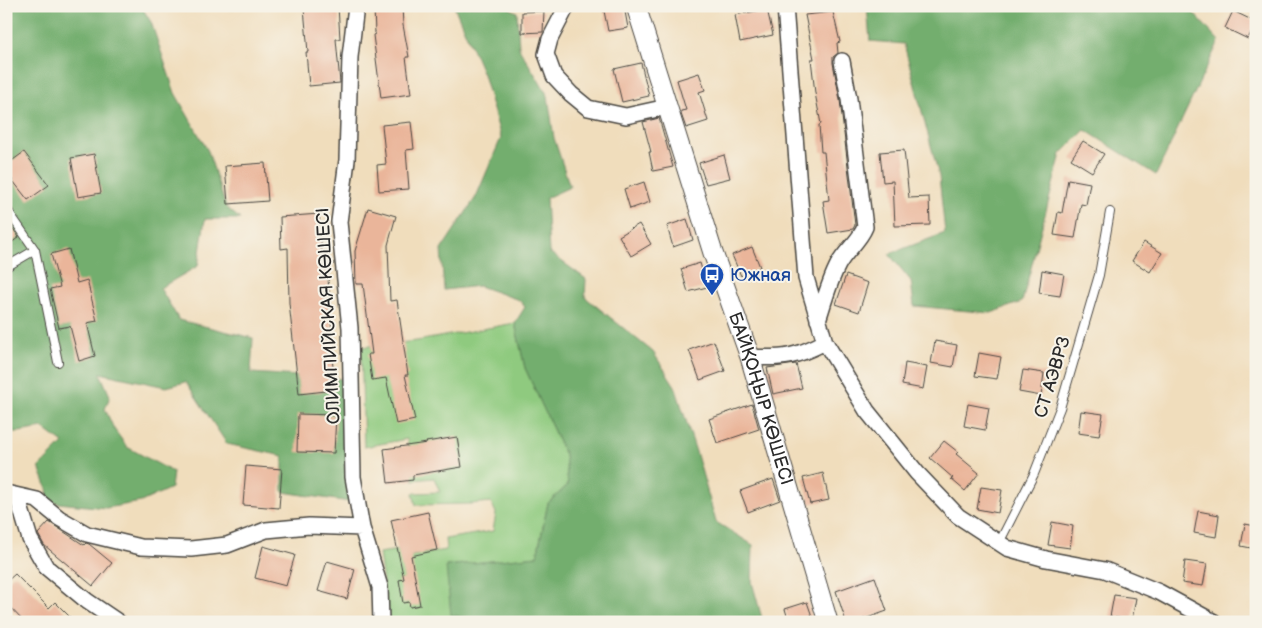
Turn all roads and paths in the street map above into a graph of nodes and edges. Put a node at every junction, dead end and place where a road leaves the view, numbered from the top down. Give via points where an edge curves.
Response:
1 (356, 6) edge
2 (567, 6) edge
3 (636, 6) edge
4 (785, 6) edge
5 (842, 61) dead end
6 (666, 107) junction
7 (6, 208) edge
8 (1110, 212) dead end
9 (35, 250) junction
10 (6, 267) edge
11 (818, 320) junction
12 (826, 342) junction
13 (750, 357) junction
14 (58, 362) dead end
15 (12, 495) edge
16 (362, 528) junction
17 (999, 543) junction
18 (118, 622) edge
19 (382, 622) edge
20 (828, 622) edge
21 (1214, 622) edge

1 - 16 street, ОЛИМПИЙСКАЯ КӨШЕСІ via 350,57 347,160 339,222 350,328 353,477
2 - 6 street via 546,54 554,76 571,94 588,108 626,116
3 - 6 street, БАЙҚОҢЫР КӨШЕСІ
4 - 11 street via 806,278
5 - 11 street via 865,227 838,265
6 - 13 street, БАЙҚОҢЫР КӨШЕСІ
7 - 9 lane
8 - 17 lane, СТ АЭВРЗ via 1099,275 1060,408 1034,474
9 - 10 lane
9 - 14 lane
11 - 12 street
12 - 13 street via 788,357
12 - 17 street via 868,411 917,474 958,516
13 - 20 street, БАЙҚОҢЫР КӨШЕСІ
15 - 16 street via 37,500 59,518 87,534 141,546 191,549 227,545 266,530 309,526
15 - 18 street via 30,539 46,567
16 - 19 street, ОЛИМПИЙСКАЯ КӨШЕСІ via 380,587
17 - 21 street via 1046,559 1105,570 1159,592

